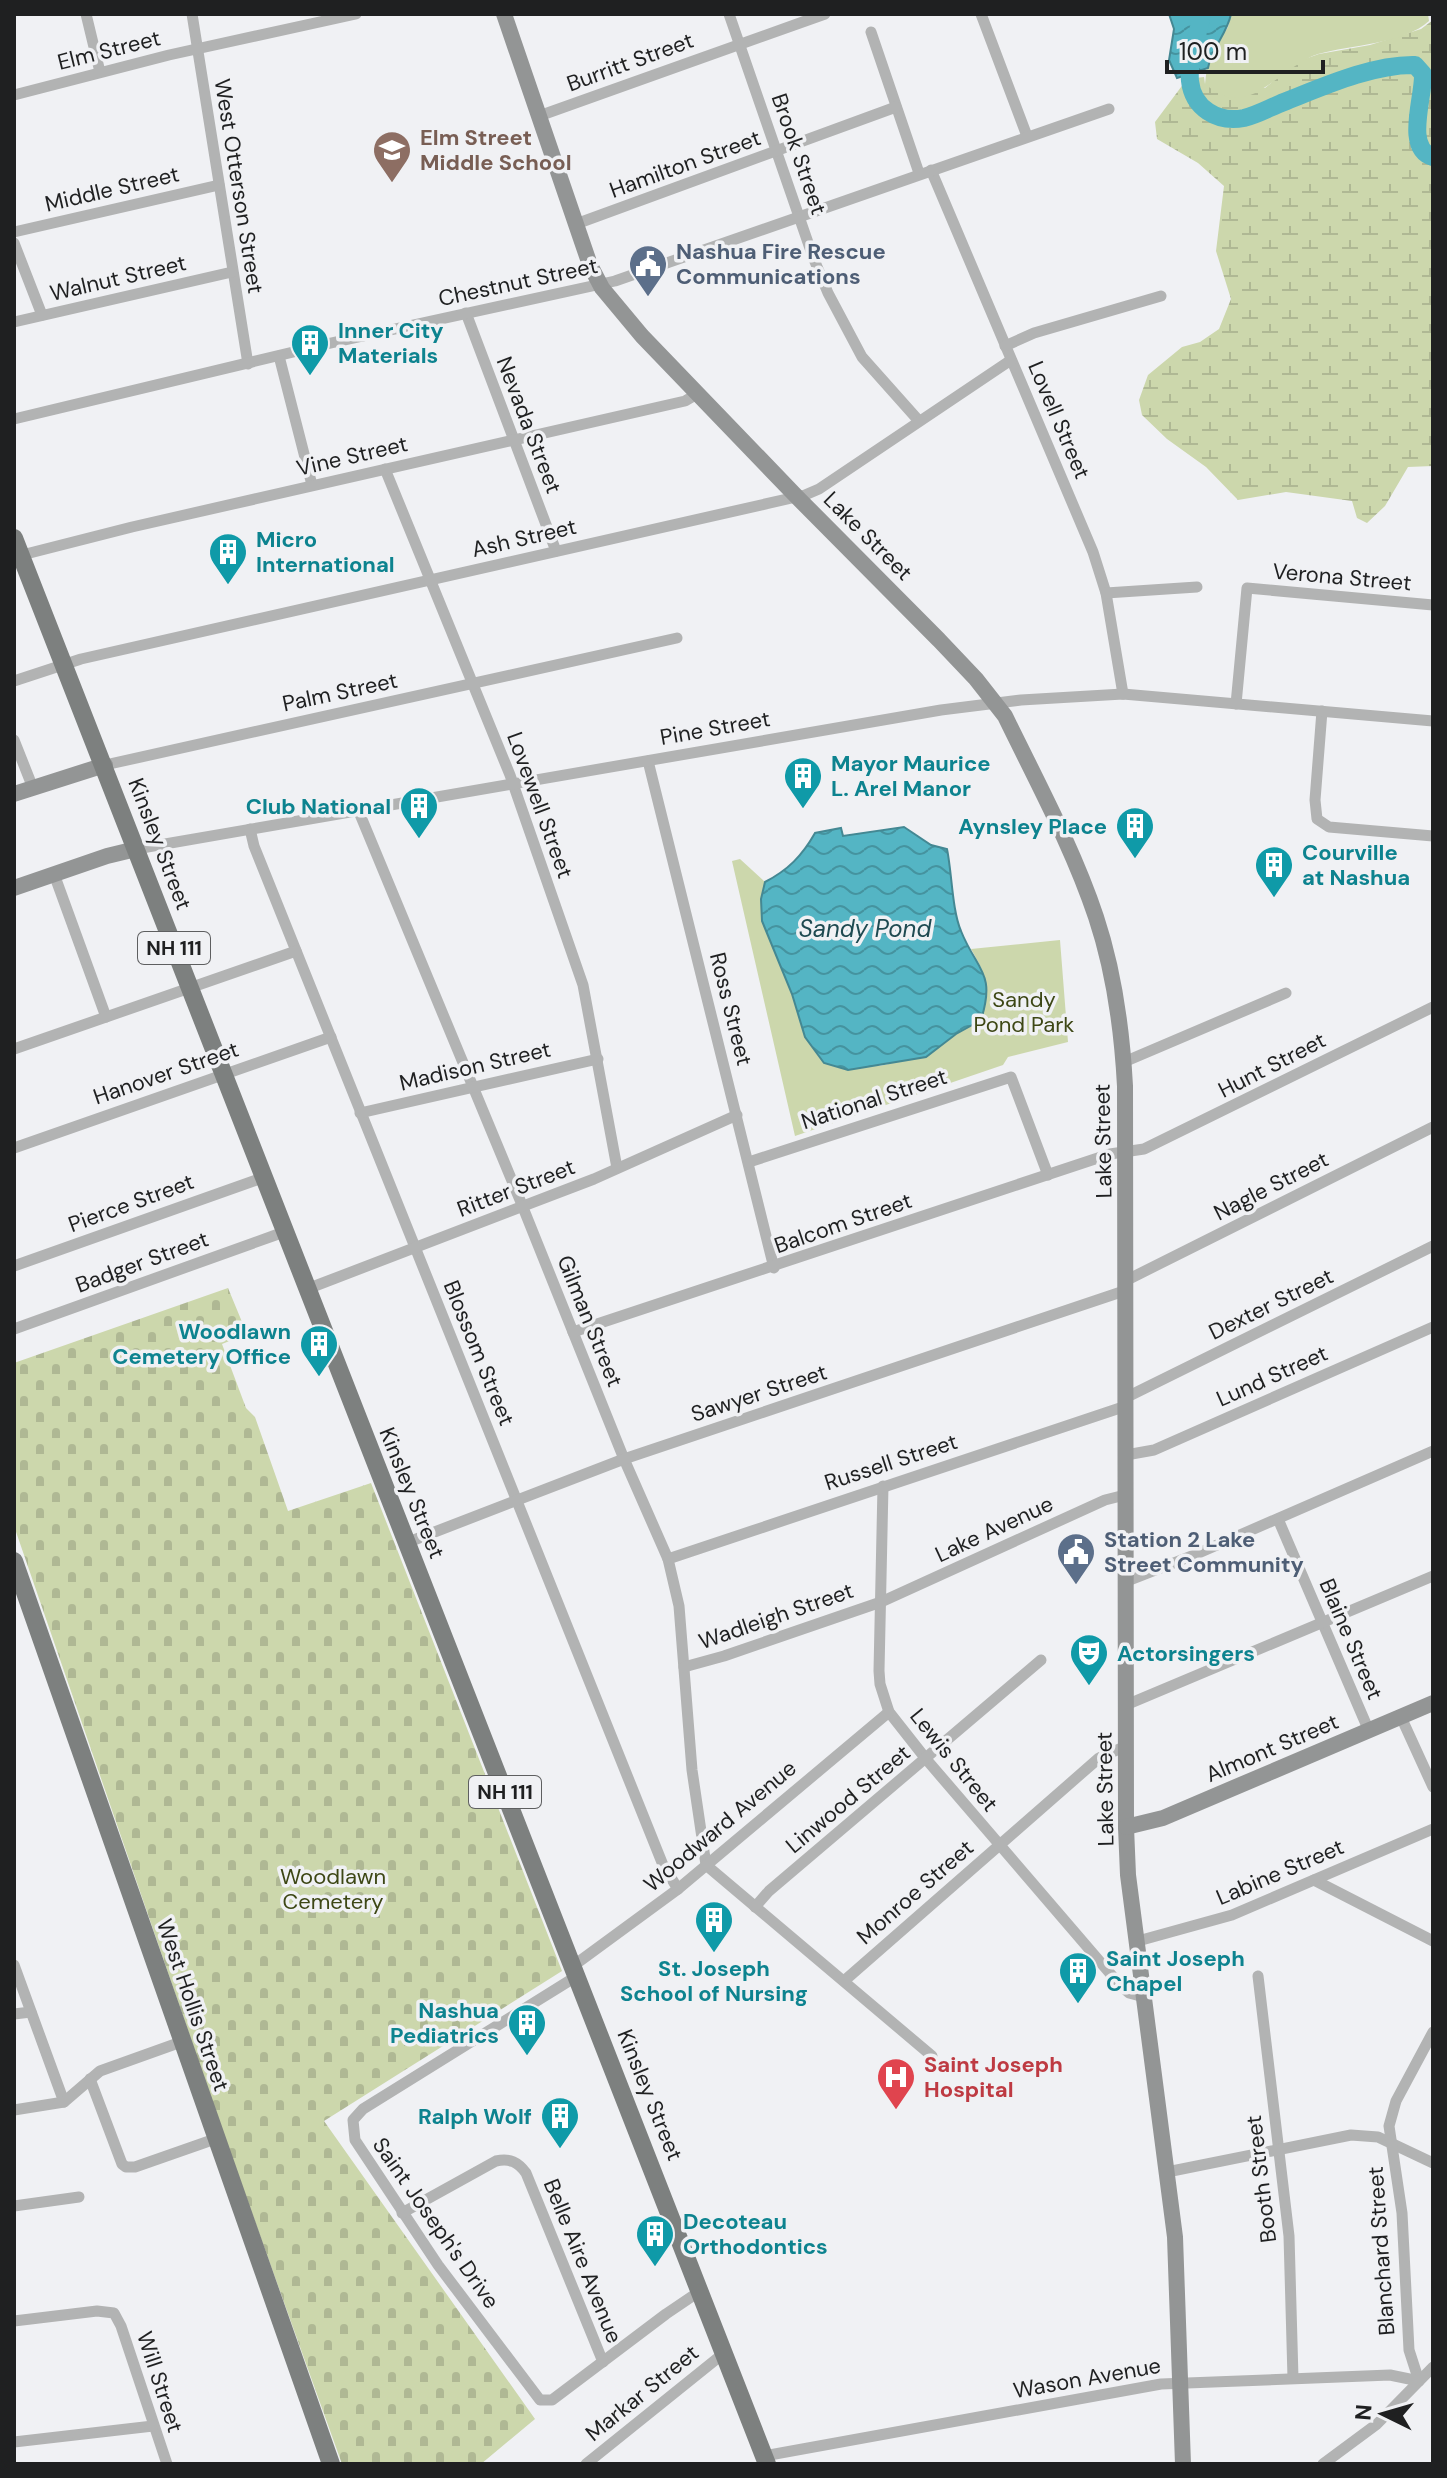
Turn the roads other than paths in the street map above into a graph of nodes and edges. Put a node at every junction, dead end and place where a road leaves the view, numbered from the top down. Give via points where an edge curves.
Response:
1 (86, 14) edge
2 (192, 14) edge
3 (504, 14) edge
4 (729, 14) edge
5 (825, 14) edge
6 (981, 14) edge
7 (350, 15) edge
8 (871, 32) dead end
9 (740, 44) junction
10 (198, 50) junction
11 (100, 72) junction
12 (14, 95) edge
13 (896, 107) junction
14 (1109, 109) dead end
15 (539, 116) junction
16 (1027, 136) junction
17 (777, 153) junction
18 (925, 172) junction
19 (219, 185) junction
20 (800, 216) junction
21 (576, 224) junction
22 (14, 232) edge
23 (14, 243) edge
24 (232, 272) junction
25 (600, 285) junction
26 (1161, 296) dead end
27 (466, 313) junction
28 (42, 315) junction
29 (14, 322) edge
30 (1005, 346) junction
31 (279, 356) junction
32 (1011, 360) junction
33 (248, 364) junction
34 (697, 394) junction
35 (14, 419) edge
36 (919, 421) junction
37 (515, 440) junction
38 (385, 469) junction
39 (312, 485) junction
40 (797, 497) junction
41 (16, 550) edge
42 (556, 551) junction
43 (431, 580) junction
44 (1197, 587) dead end
45 (1106, 593) junction
46 (1433, 605) edge
47 (677, 638) dead end
48 (63, 663) junction
49 (14, 681) edge
50 (474, 685) junction
51 (1123, 694) junction
52 (996, 704) junction
53 (1236, 704) junction
54 (1322, 711) junction
55 (1433, 721) edge
56 (14, 740) edge
57 (648, 761) junction
58 (105, 765) junction
59 (513, 785) junction
60 (33, 788) junction
61 (14, 794) edge
62 (359, 812) junction
63 (250, 829) junction
64 (1433, 836) edge
65 (136, 849) junction
66 (54, 874) junction
67 (14, 888) edge
68 (296, 951) junction
69 (189, 987) junction
70 (1286, 993) dead end
71 (1433, 1007) edge
72 (106, 1017) junction
73 (331, 1037) junction
74 (14, 1049) edge
75 (598, 1059) junction
76 (1124, 1062) junction
77 (224, 1074) junction
78 (472, 1086) junction
79 (360, 1113) junction
80 (737, 1115) junction
81 (1433, 1127) edge
82 (14, 1148) edge
83 (1126, 1152) junction
84 (749, 1162) junction
85 (617, 1168) junction
86 (1048, 1175) junction
87 (262, 1178) junction
88 (523, 1206) junction
89 (284, 1232) junction
90 (1433, 1246) edge
91 (415, 1249) junction
92 (14, 1266) edge
93 (774, 1268) junction
94 (1127, 1285) junction
95 (307, 1289) junction
96 (1433, 1327) edge
97 (14, 1329) edge
98 (573, 1332) junction
99 (1126, 1401) junction
100 (1433, 1451) edge
101 (1126, 1455) junction
102 (624, 1459) junction
103 (883, 1486) junction
104 (1125, 1495) junction
105 (516, 1501) junction
106 (1278, 1519) junction
107 (406, 1543) junction
108 (668, 1559) junction
109 (14, 1561) edge
110 (1433, 1576) edge
111 (1125, 1582) junction
112 (881, 1602) junction
113 (1322, 1623) junction
114 (1041, 1660) dead end
115 (684, 1667) junction
116 (1433, 1703) edge
117 (1126, 1705) junction
118 (889, 1712) junction
119 (1401, 1717) junction
120 (1369, 1731) junction
121 (1126, 1746) junction
122 (926, 1759) junction
123 (1433, 1787) edge
124 (1126, 1827) junction
125 (1433, 1829) edge
126 (999, 1846) junction
127 (706, 1865) junction
128 (1314, 1880) junction
129 (678, 1889) junction
130 (755, 1907) junction
131 (1138, 1941) junction
132 (1433, 1941) edge
133 (14, 1965) edge
134 (575, 1971) junction
135 (1258, 1976) dead end
136 (844, 1981) junction
137 (1144, 1997) junction
138 (31, 2012) junction
139 (14, 2014) edge
140 (1433, 2032) edge
141 (181, 2042) junction
142 (932, 2056) dead end
143 (90, 2079) junction
144 (64, 2102) junction
145 (14, 2110) edge
146 (215, 2139) junction
147 (1390, 2141) junction
148 (1278, 2150) junction
149 (1433, 2163) edge
150 (1167, 2172) junction
151 (79, 2197) dead end
152 (14, 2206) edge
153 (402, 2213) junction
154 (700, 2291) junction
155 (14, 2321) edge
156 (724, 2353) junction
157 (603, 2362) junction
158 (1433, 2367) edge
159 (1293, 2378) junction
160 (1419, 2381) junction
161 (1181, 2382) junction
162 (153, 2426) junction
163 (14, 2442) edge
164 (766, 2460) edge
165 (167, 2464) edge
166 (331, 2464) edge
167 (586, 2464) edge
168 (1183, 2464) edge
169 (1323, 2464) edge

1 - 11 street
2 - 10 street, West Otterson Street
3 - 15 street, Lake Street
4 - 9 street, Brook Street
5 - 9 street, Burritt Street
6 - 16 street
7 - 10 street, Elm Street
8 - 13 street, Lovell Street
9 - 15 street, Burritt Street
9 - 17 street, Brook Street
10 - 11 street, Elm Street
10 - 19 street, West Otterson Street
11 - 12 street, Elm Street
13 - 17 street, Hamilton Street
13 - 18 street, Lovell Street
14 - 16 street, Chestnut Street
15 - 21 street, Lake Street
16 - 18 street, Chestnut Street
17 - 20 street, Brook Street
17 - 21 street, Hamilton Street
18 - 20 street, Chestnut Street
18 - 30 street, Lovell Street
19 - 22 street, Middle Street
19 - 24 street, West Otterson Street
20 - 25 street, Chestnut Street
20 - 36 street, Brook Street via 821,275 857,348
21 - 25 street, Lake Street
23 - 28 street
24 - 28 street, Walnut Street
24 - 33 street, West Otterson Street
25 - 27 street, Chestnut Street
25 - 34 street, Lake Street
26 - 30 street
27 - 31 street, Chestnut Street
27 - 37 street, Nevada Street
28 - 29 street, Walnut Street
30 - 32 street, Lovell Street
31 - 33 street, Chestnut Street
31 - 39 street
32 - 36 street, Ash Street
32 - 45 street, Lovell Street
33 - 35 street, Chestnut Street
34 - 37 street, Vine Street
34 - 40 street, Lake Street
36 - 40 street, Ash Street via 819,489
37 - 38 street, Vine Street
37 - 42 street, Nevada Street
38 - 39 street, Vine Street
38 - 43 street, Lovewell Street
39 - 41 street, Vine Street
40 - 42 street, Ash Street
40 - 52 street, Lake Street
41 - 48 main road, Kinsley Street / NH 111
42 - 43 street, Ash Street
43 - 48 street, Ash Street
43 - 50 street, Lovewell Street
44 - 45 street
45 - 51 street, Lovell Street
46 - 53 street, Verona Street via 1247,588
47 - 50 street, Palm Street
48 - 49 street, Ash Street
48 - 58 main road, Kinsley Street / NH 111
50 - 58 street, Palm Street
50 - 59 street, Lovewell Street
51 - 52 street, Pine Street
51 - 53 street, Pine Street
52 - 57 street, Pine Street
52 - 76 street, Lake Street via 1097,919
53 - 54 street, Pine Street
54 - 55 street, Pine Street
54 - 64 street via 1317,819 1329,827
56 - 60 street
57 - 59 street, Pine Street
57 - 80 street, Ross Street
58 - 60 street, Palm Street
58 - 65 main road, Kinsley Street / NH 111
59 - 62 street, Pine Street
59 - 75 street, Lovewell Street via 583,985
60 - 61 street, Palm Street
62 - 63 street, Pine Street
62 - 78 street, Gilman Street
63 - 65 street, Pine Street
63 - 68 street, Blossom Street
65 - 66 street, Pine Street
65 - 69 main road, Kinsley Street / NH 111
66 - 67 street, Pine Street
66 - 72 street
68 - 69 street
68 - 73 street, Blossom Street
69 - 72 street
69 - 77 main road, Kinsley Street / NH 111
70 - 76 street
71 - 83 street, Hunt Street via 1156,1144
72 - 74 street
73 - 77 street, Hanover Street
73 - 79 street, Blossom Street
75 - 78 street, Madison Street
75 - 85 street, Lovewell Street
76 - 83 street, Lake Street
77 - 82 street, Hanover Street
77 - 87 main road, Kinsley Street / NH 111
78 - 79 street, Madison Street
78 - 88 street, Gilman Street
79 - 91 street, Blossom Street
80 - 84 street, Ross Street
80 - 85 street, Ritter Street
81 - 94 street, Nagle Street
83 - 86 street, Balcom Street
83 - 94 street, Lake Street
84 - 86 street, National Street via 1011,1077
84 - 93 street, Ross Street
85 - 88 street, Ritter Street
86 - 93 street, Balcom Street
87 - 89 main road, Kinsley Street / NH 111
87 - 92 street, Pierce Street
88 - 91 street, Ritter Street
88 - 98 street, Gilman Street
89 - 95 main road, Kinsley Street / NH 111
89 - 97 street, Badger Street
90 - 99 street, Dexter Street
91 - 95 street, Ritter Street
91 - 105 street, Blossom Street
93 - 98 street, Balcom Street
94 - 99 street, Lake Street
94 - 102 street, Sawyer Street
95 - 107 main road, Kinsley Street / NH 111
96 - 101 street, Lund Street via 1154,1450
98 - 102 street, Gilman Street
99 - 101 street, Lake Street
99 - 103 street, Russell Street
100 - 106 street
101 - 104 street, Lake Street
102 - 105 street, Sawyer Street
102 - 108 street, Gilman Street
103 - 108 street, Russell Street
103 - 112 street, Lewis Street
104 - 111 street, Lake Street
104 - 112 street, Lake Avenue
105 - 107 street, Sawyer Street
105 - 129 street, Blossom Street via 663,1865
106 - 111 street
106 - 113 street, Blaine Street
107 - 134 main road, Kinsley Street / NH 111
108 - 115 street, Gilman Street
109 - 141 main road, West Hollis Street
110 - 113 street
111 - 117 street, Lake Street
112 - 115 street, Wadleigh Street
112 - 118 street, Lewis Street via 879,1671
113 - 117 street
113 - 120 street, Blaine Street
114 - 122 street, Linwood Street
115 - 127 street, Gilman Street
116 - 119 street, Almont Street
117 - 121 street, Lake Street
118 - 122 street, Lewis Street
118 - 127 street, Woodward Avenue
119 - 120 street, Almont Street
119 - 123 street
120 - 124 street, Almont Street via 1163,1818
121 - 124 street, Lake Street
121 - 126 street, Monroe Street via 1099,1758
122 - 126 street, Lewis Street
122 - 130 street, Linwood Street
124 - 131 street, Lake Street
125 - 128 street, Labine Street
126 - 136 street, Monroe Street
126 - 137 street, Lewis Street via 1120,1985
127 - 129 street, Woodward Avenue
127 - 130 street
128 - 131 street, Labine Street via 1232,1915
128 - 132 street
129 - 134 street, Woodward Avenue
130 - 136 street
131 - 137 street, Lake Street
133 - 138 street
134 - 153 street, Saint Joseph's Drive via 356,2115 355,2140
134 - 154 main road, Kinsley Street / NH 111
135 - 148 street, Booth Street
136 - 142 street
137 - 150 street, Lake Street
138 - 139 street
138 - 144 street
140 - 147 street, Blanchard Street via 1392,2112
141 - 143 street
141 - 146 main road, West Hollis Street
143 - 144 street
143 - 146 street via 126,2167
144 - 145 street
146 - 166 main road, West Hollis Street
147 - 148 street via 1351,2135
147 - 149 street
147 - 160 street, Blanchard Street via 1402,2213 1409,2350
148 - 150 street
148 - 159 street, Booth Street via 1289,2236
150 - 161 street, Lake Street
151 - 152 street
153 - 157 street, Saint Joseph's Drive via 540,2400 552,2400
153 - 157 street, Belle Aire Avenue via 496,2161 519,2164
154 - 156 main road, Kinsley Street / NH 111
154 - 157 street, Saint Joseph's Drive
155 - 162 street, Will Street via 114,2313
156 - 164 main road, Kinsley Street / NH 111
156 - 167 street, Markar Street
158 - 160 street
159 - 160 street, Wason Avenue via 1390,2375
159 - 161 street, Wason Avenue
160 - 169 street via 1377,2424
161 - 164 street, Wason Avenue
161 - 168 street, Lake Street
162 - 163 street
162 - 165 street, Will Street

